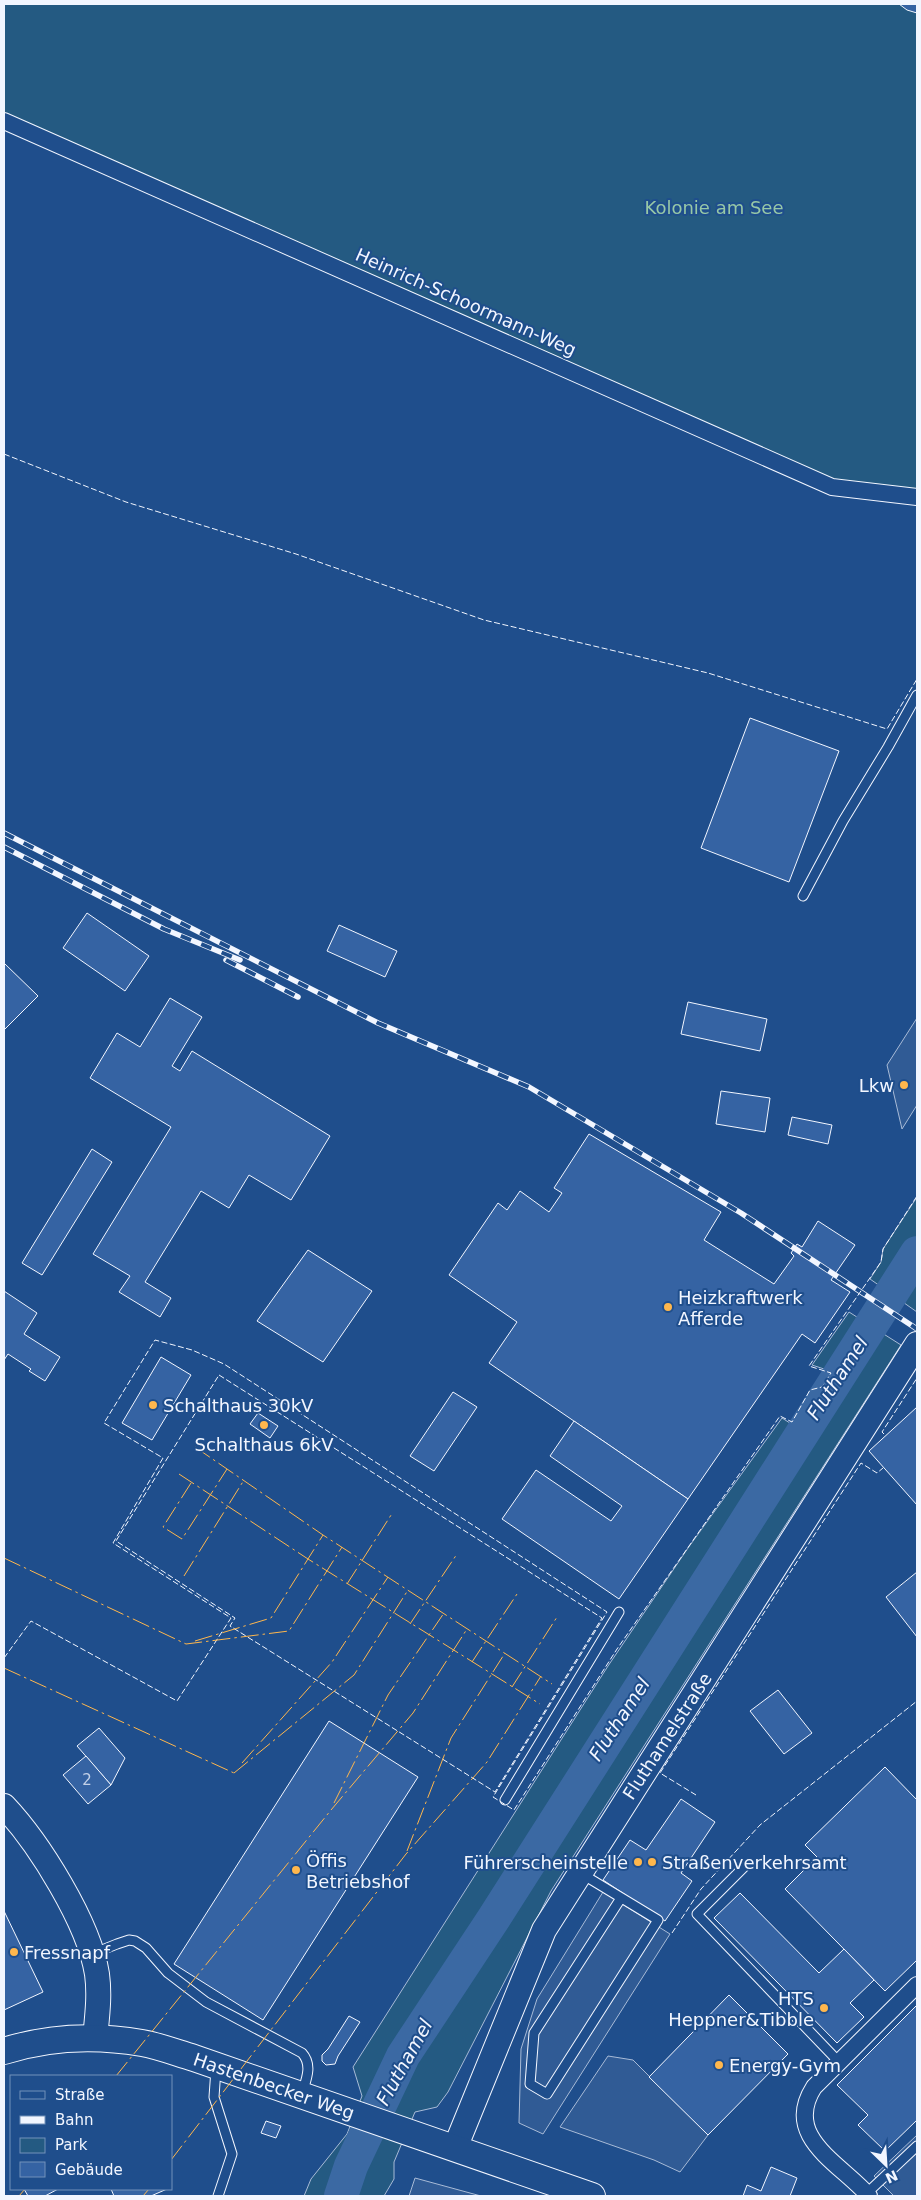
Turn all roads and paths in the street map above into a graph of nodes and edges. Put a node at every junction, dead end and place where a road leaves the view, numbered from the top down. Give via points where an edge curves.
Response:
1 (4, 121) edge
2 (917, 497) edge
3 (917, 695) edge
4 (803, 896) dead end
5 (917, 1344) edge
6 (619, 1612) dead end
7 (505, 1800) dead end
8 (4, 1806) edge
9 (746, 1865) dead end
10 (580, 1872) junction
11 (621, 1898) junction
12 (92, 1954) junction
13 (917, 1985) edge
14 (95, 2038) junction
15 (4, 2051) edge
16 (838, 2062) junction
17 (216, 2066) junction
18 (301, 2096) junction
19 (917, 2146) edge
20 (455, 2148) junction
21 (868, 2195) edge
22 (218, 2196) edge
23 (590, 2196) edge

1 - 2 street, Heinrich-Schoormann-Weg via 832,487
3 - 4 lane
5 - 10 main road, Fluthamelstraße
6 - 7 lane
8 - 12 main road via 34,1843 59,1882
9 - 16 lane via 697,1914
10 - 11 lane
10 - 20 main road, Fluthamelstraße via 544,1930
11 - 11 lane via 658,1920 546,2094 530,2084 534,2033
12 - 14 main road via 99,1996
12 - 18 lane via 134,1940 146,1948 168,1973 206,2002 297,2049 308,2064
13 - 16 street
14 - 15 main road, Hastenbecker Weg via 23,2044
14 - 17 main road, Hastenbecker Weg via 142,2043
16 - 21 street via 807,2098 804,2122 823,2152
17 - 18 main road, Hastenbecker Weg
17 - 22 lane via 214,2097 232,2154
18 - 20 main road, Hastenbecker Weg
19 - 21 lane
20 - 23 main road, Hastenbecker Weg

